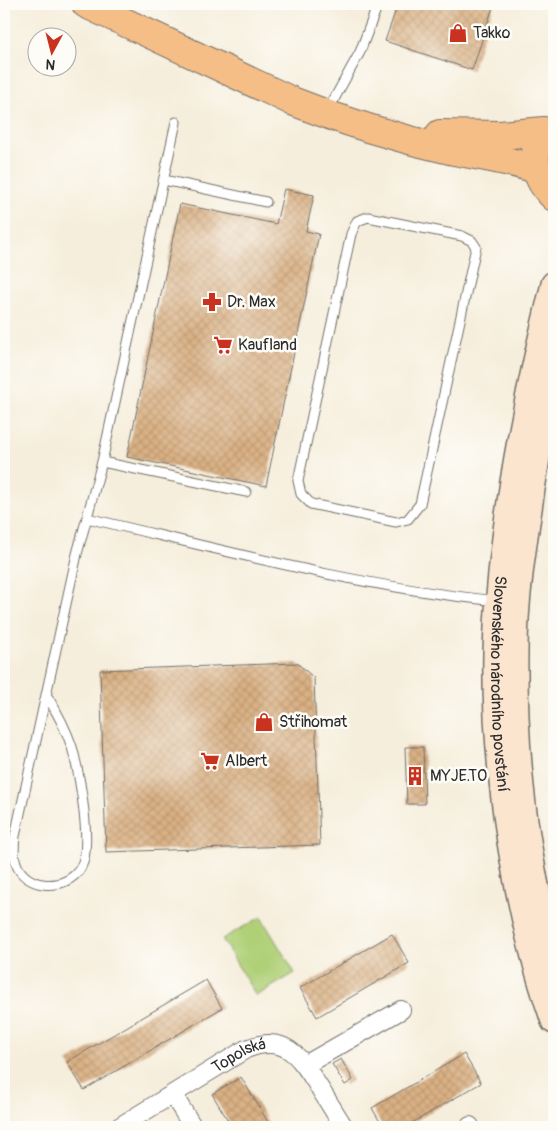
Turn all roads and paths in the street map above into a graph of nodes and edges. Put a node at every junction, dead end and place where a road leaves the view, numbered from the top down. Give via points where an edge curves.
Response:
1 (86, 4) edge
2 (378, 4) edge
3 (326, 114) junction
4 (176, 122) dead end
5 (549, 126) edge
6 (385, 131) junction
7 (536, 169) junction
8 (164, 180) junction
9 (554, 197) edge
10 (266, 202) dead end
11 (344, 261) joint
12 (554, 284) edge
13 (554, 363) edge
14 (102, 462) junction
15 (246, 492) dead end
16 (87, 518) junction
17 (509, 602) junction
18 (47, 696) junction
19 (554, 958) edge
20 (401, 1010) dead end
21 (554, 1021) edge
22 (305, 1065) junction
23 (173, 1095) junction
24 (120, 1127) edge
25 (193, 1127) edge
26 (344, 1127) edge

1 - 3 main road
2 - 3 lane via 360,52
3 - 6 main road
4 - 8 lane
5 - 6 main road via 482,135
5 - 7 main road via 536,150
6 - 7 main road
7 - 9 main road via 545,188
8 - 10 lane
8 - 14 lane
11 - 11 lane via 353,227 363,218 376,217 445,232 468,238 476,247 417,510 396,522 317,506 305,499 298,481
12 - 17 main road, Slovenského národního povstání via 522,429
13 - 17 main road, Slovenského národního povstání via 528,517
14 - 15 lane
14 - 16 lane
16 - 17 lane via 358,581 445,596
16 - 18 lane
17 - 19 main road, Slovenského národního povstání via 523,796 539,896
17 - 21 main road, Slovenského národního povstání via 496,668 505,799 523,909
18 - 18 lane via 15,836 14,855 16,864 28,878 58,885 80,869 86,852 86,831 72,749
20 - 22 street
22 - 23 street, Topolská via 286,1048 273,1044 257,1045
22 - 26 street, Topolská
23 - 24 street, Topolská
23 - 25 street

